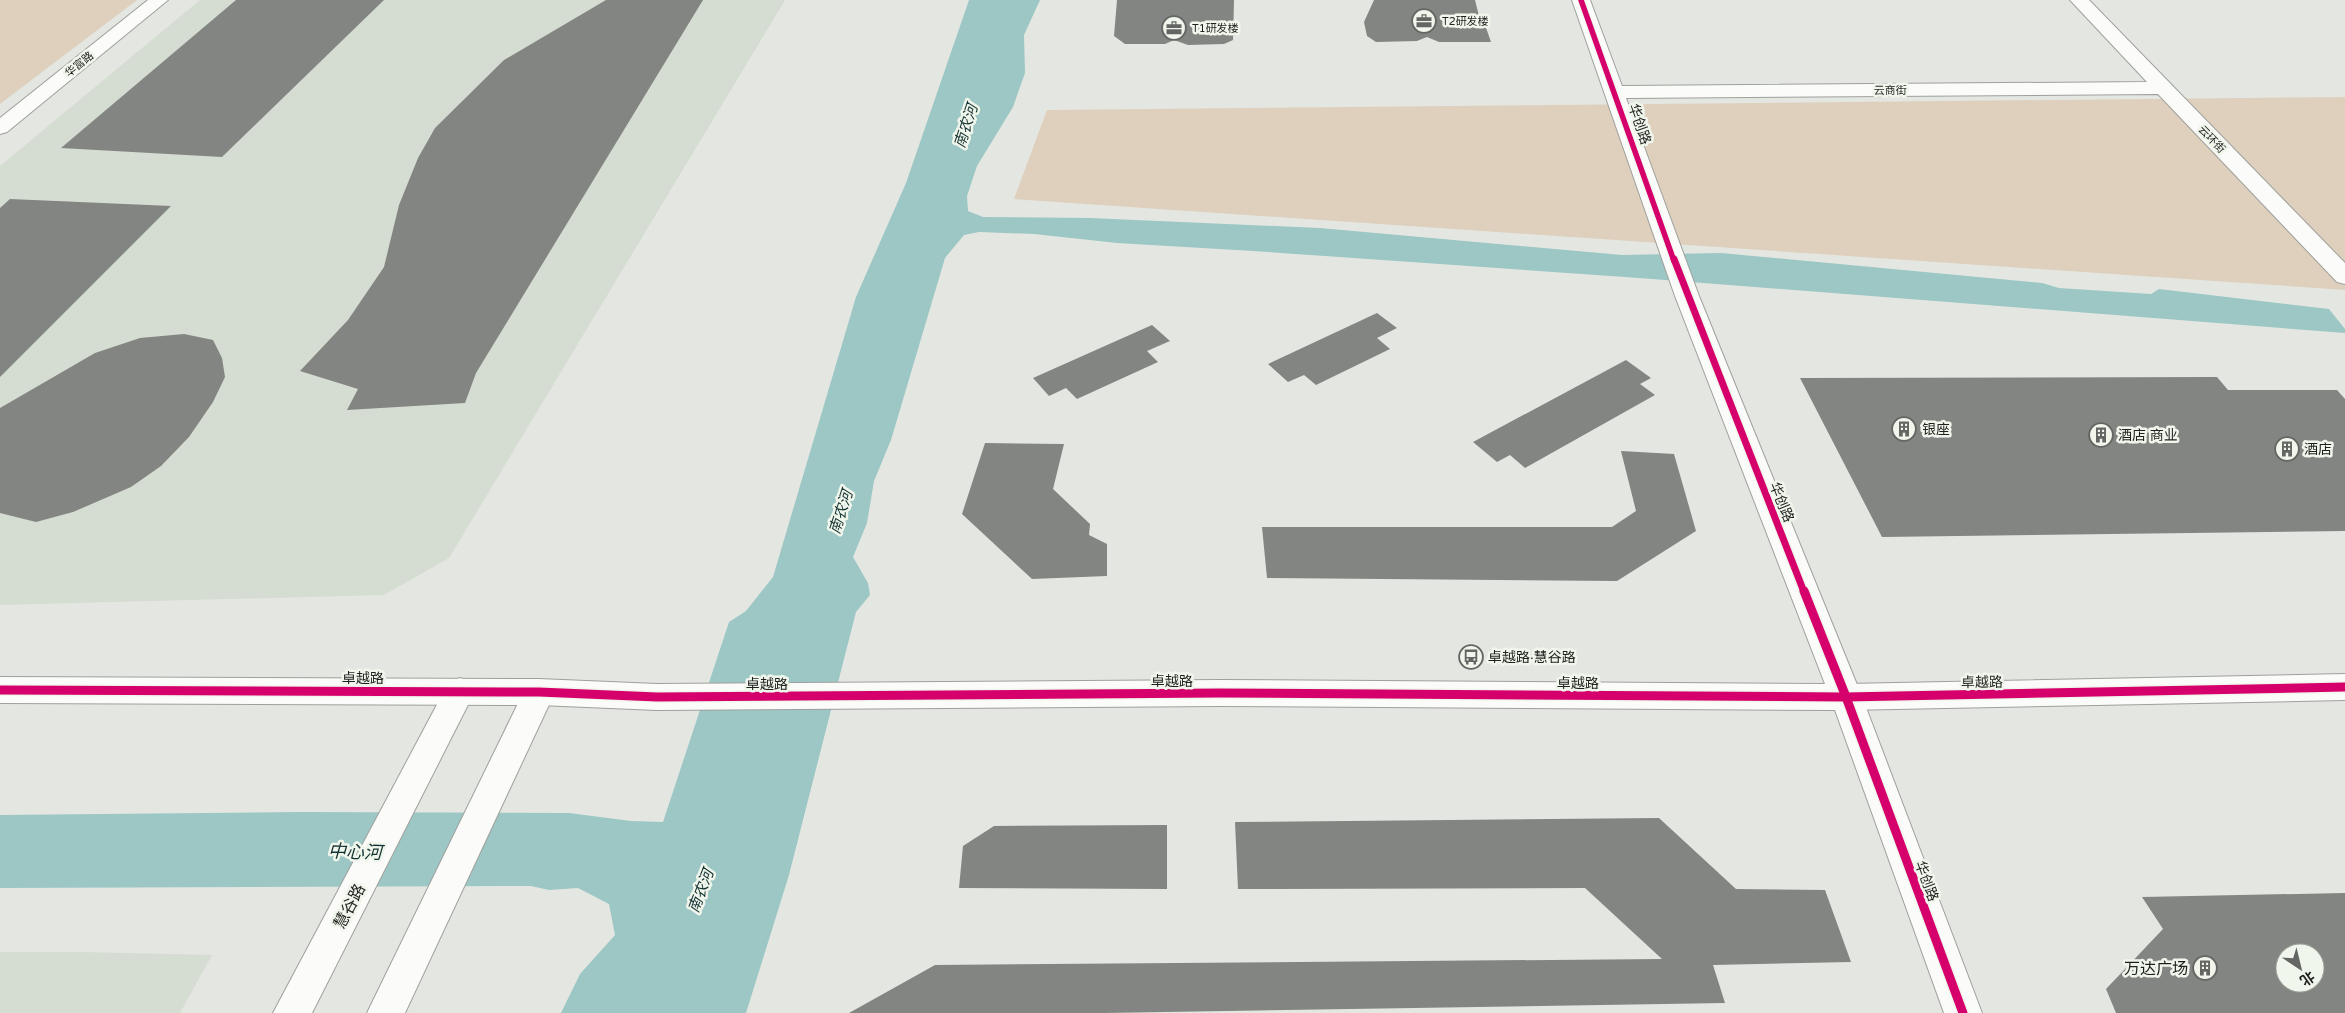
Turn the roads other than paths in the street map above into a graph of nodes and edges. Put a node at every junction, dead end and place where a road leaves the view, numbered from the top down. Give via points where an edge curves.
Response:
1 (159, 0) edge
2 (1581, 0) edge
3 (2079, 0) edge
4 (2164, 88) junction
5 (1616, 92) junction
6 (0, 128) edge
7 (2345, 277) edge
8 (2345, 687) edge
9 (0, 690) edge
10 (460, 691) junction
11 (539, 692) junction
12 (1846, 697) junction
13 (292, 1013) edge
14 (386, 1013) edge
15 (1963, 1013) edge

1 - 6 street, 华富路
2 - 5 street, 华创路
3 - 4 street, 云环街
4 - 5 street, 云商街
4 - 7 street, 云环街
5 - 12 street, 华创路 via 1687,296
8 - 12 street, 卓越路
9 - 10 street, 卓越路
10 - 11 street, 卓越路
10 - 13 street, 慧谷路
11 - 12 street, 卓越路 via 657,697 1220,693
11 - 14 street
12 - 15 street, 华创路

